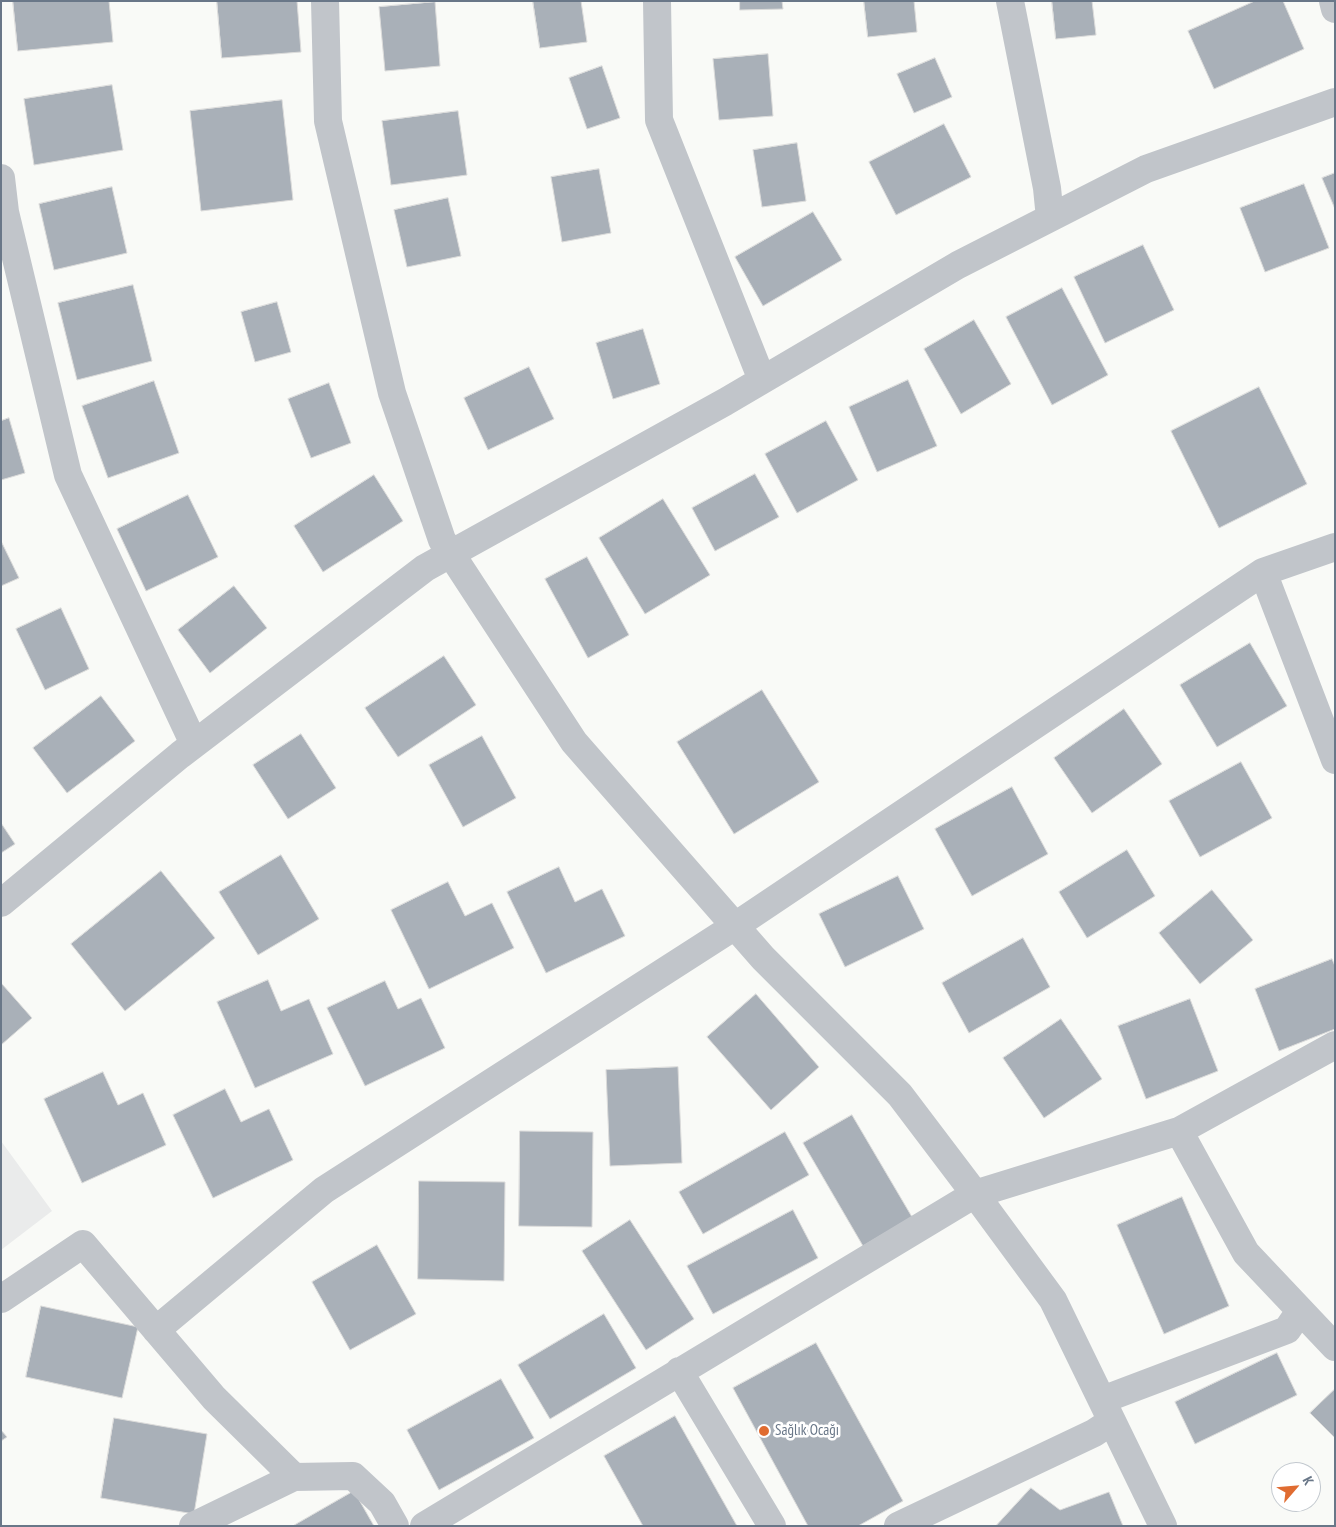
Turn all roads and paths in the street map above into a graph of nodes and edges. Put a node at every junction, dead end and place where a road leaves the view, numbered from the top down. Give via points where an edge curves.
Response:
1 (325, 1) edge
2 (657, 1) edge
3 (1010, 1) edge
4 (1333, 1) edge
5 (1335, 9) edge
6 (1335, 102) edge
7 (1, 178) edge
8 (1050, 218) junction
9 (762, 380) junction
10 (1335, 547) edge
11 (450, 554) junction
12 (1263, 572) junction
13 (194, 744) junction
14 (1335, 760) edge
15 (1, 903) edge
16 (735, 926) junction
17 (1335, 1045) edge
18 (1180, 1132) junction
19 (975, 1194) junction
20 (1, 1299) edge
21 (1300, 1311) junction
22 (156, 1330) junction
23 (1335, 1347) edge
24 (679, 1371) junction
25 (1107, 1410) junction
26 (294, 1477) junction
27 (193, 1526) edge
28 (395, 1526) edge
29 (424, 1526) edge
30 (772, 1526) edge
31 (898, 1526) edge
32 (1164, 1526) edge

1 - 11 street via 328,120 392,393 442,540
2 - 9 street via 659,120
3 - 8 street
4 - 5 street
6 - 8 street via 1146,169
7 - 13 street via 5,212 68,474
8 - 9 street via 958,265
9 - 11 street
10 - 12 street
11 - 13 street via 425,568
11 - 16 street via 574,742
12 - 14 street
12 - 16 street
13 - 15 street
16 - 19 street via 900,1095
16 - 22 street via 324,1190
17 - 18 street
18 - 19 street
18 - 21 street via 1246,1253
19 - 24 street
19 - 25 street via 1053,1300
20 - 22 street via 83,1244
21 - 23 street
21 - 25 street via 1287,1330
22 - 26 street via 214,1398
24 - 29 street
24 - 30 street
25 - 31 street via 1094,1433
25 - 32 street
26 - 27 street
26 - 28 street via 353,1476 382,1503

